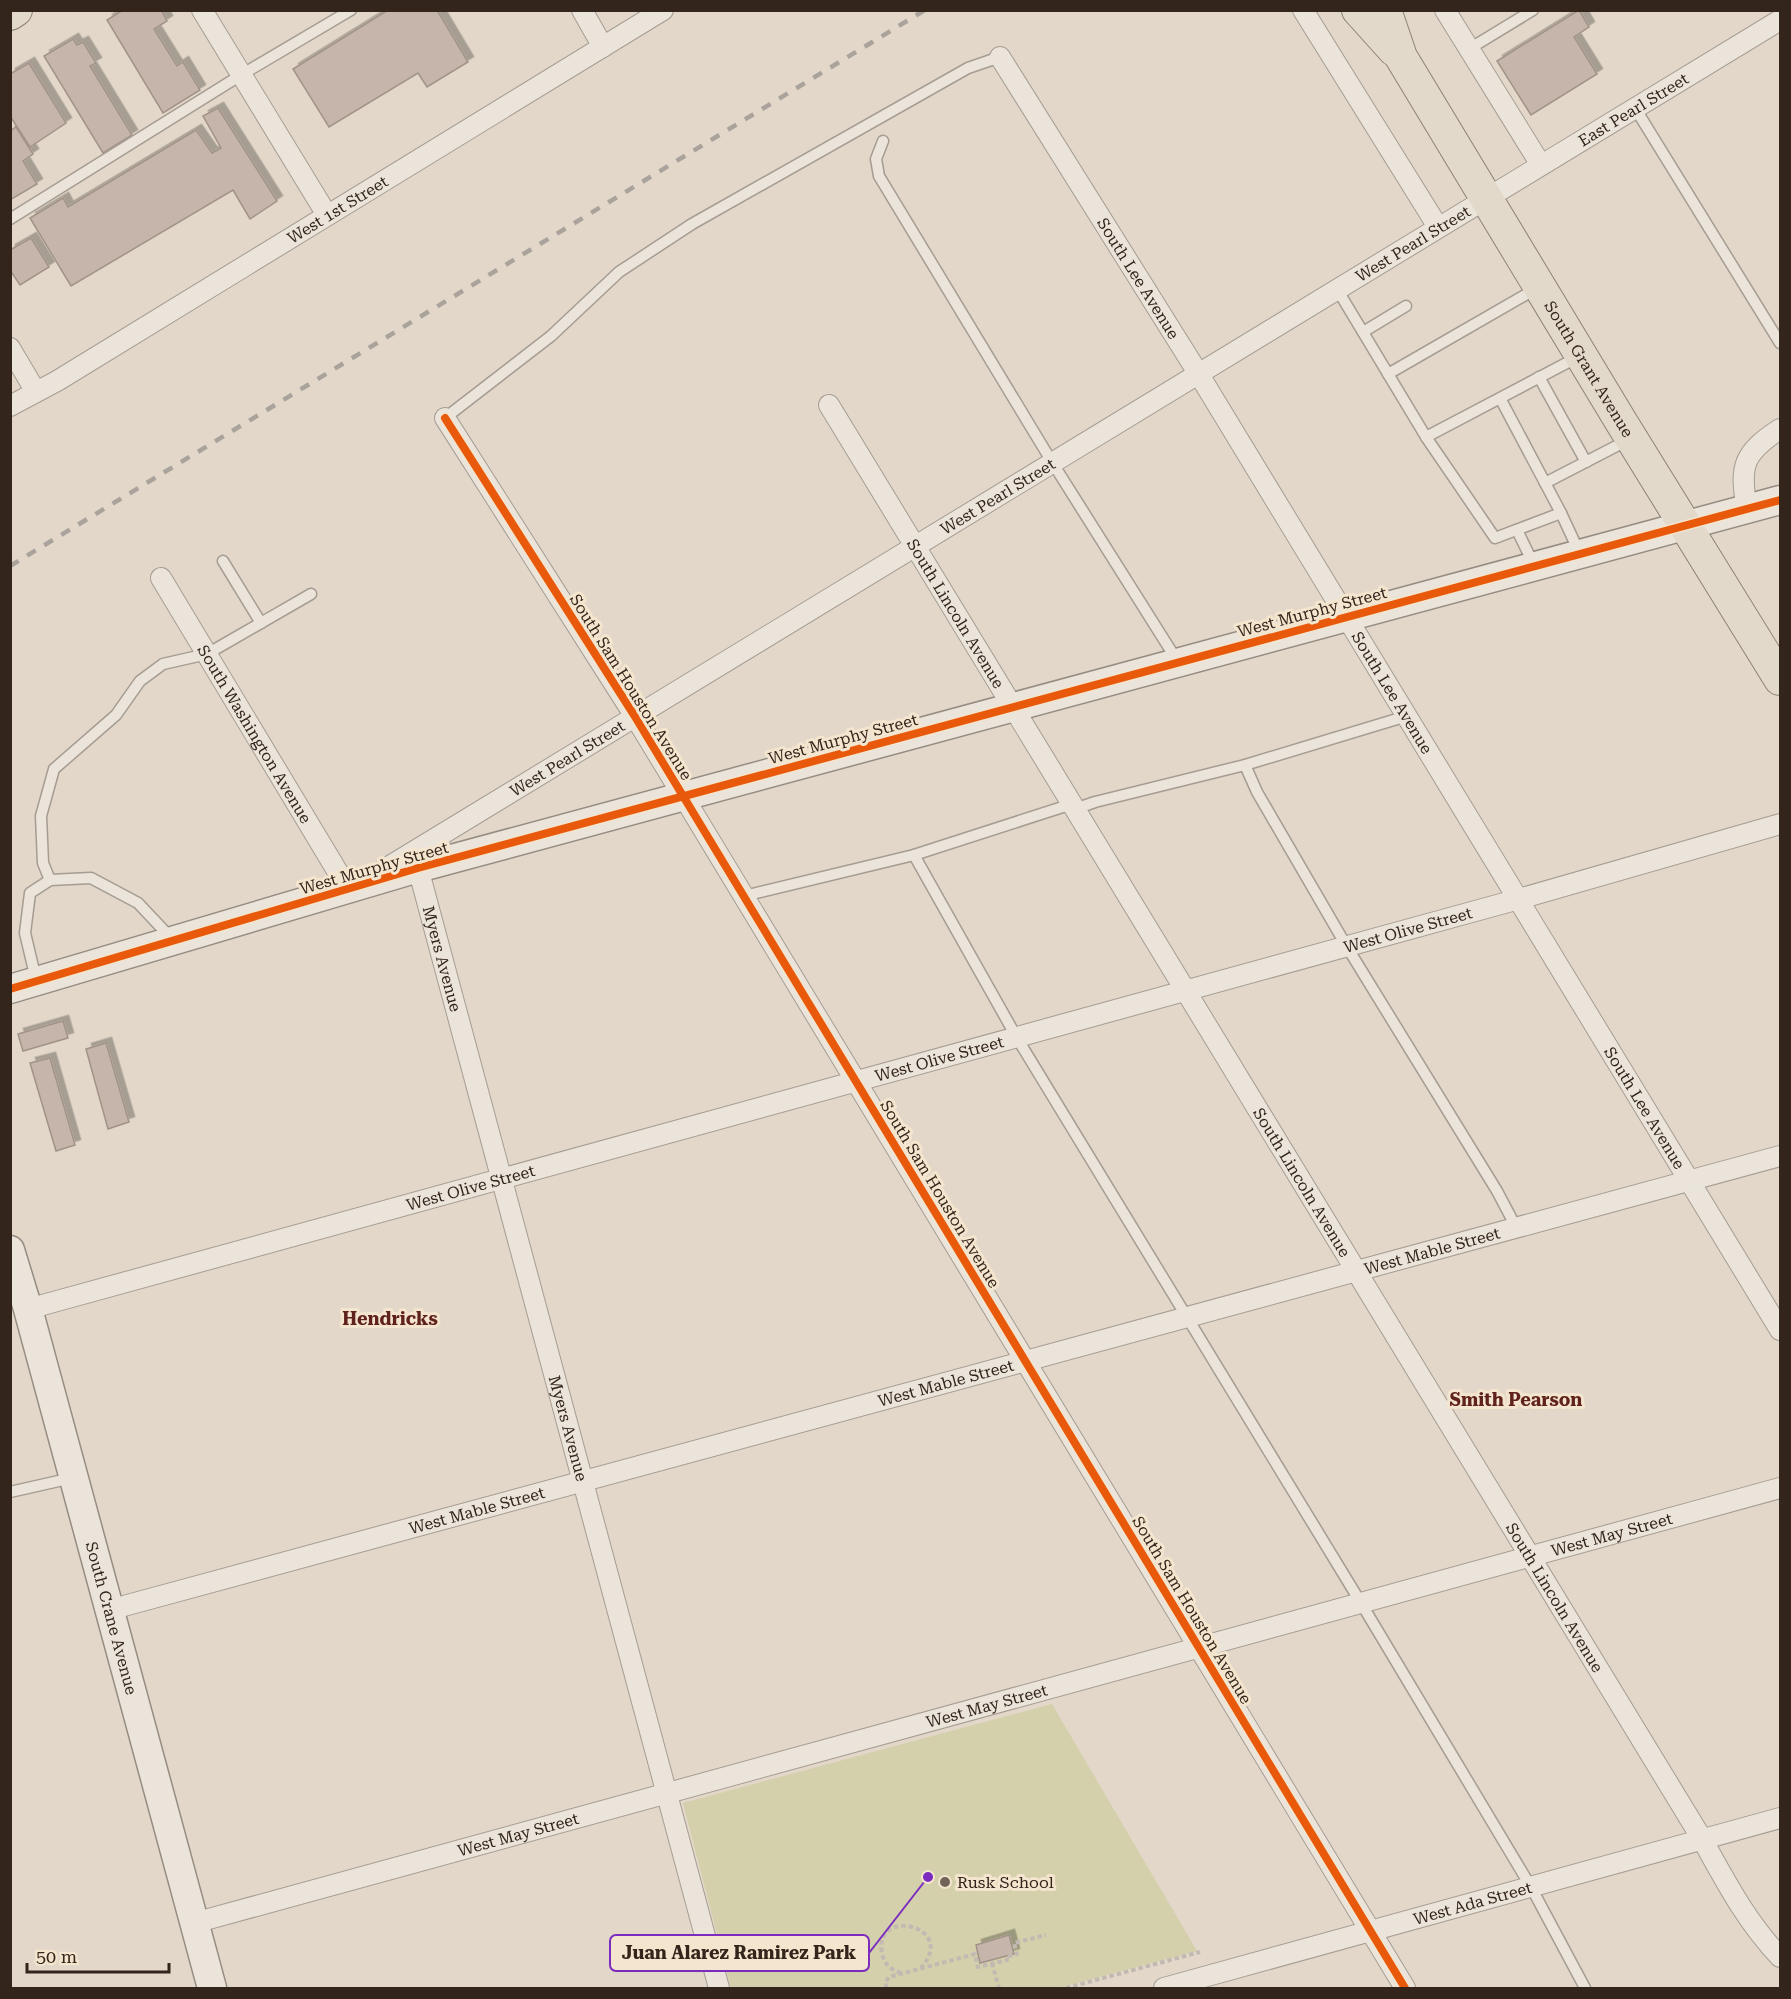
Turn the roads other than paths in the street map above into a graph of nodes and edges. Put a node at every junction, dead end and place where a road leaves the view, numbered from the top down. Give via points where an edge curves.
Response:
1 (16, 10) edge
2 (202, 10) edge
3 (351, 10) edge
4 (582, 10) edge
5 (663, 10) edge
6 (1303, 10) edge
7 (1358, 10) edge
8 (1385, 10) edge
9 (1445, 10) edge
10 (1533, 10) edge
11 (10, 14) edge
12 (1780, 20) edge
13 (603, 47) junction
14 (1469, 49) junction
15 (1000, 57) joint
16 (1401, 57) junction
17 (241, 75) junction
18 (1635, 108) junction
19 (883, 141) dead end
20 (1541, 165) junction
21 (1485, 199) junction
22 (327, 215) junction
23 (10, 219) edge
24 (1438, 227) junction
25 (1539, 287) junction
26 (1337, 289) junction
27 (1406, 306) dead end
28 (1363, 332) junction
29 (1780, 343) edge
30 (10, 348) edge
31 (1581, 356) junction
32 (1198, 373) junction
33 (1388, 374) junction
34 (1539, 377) junction
35 (36, 392) junction
36 (1500, 398) junction
37 (829, 405) dead end
38 (10, 406) edge
39 (445, 418) joint
40 (1780, 429) edge
41 (1426, 437) junction
42 (1631, 438) junction
43 (1052, 462) junction
44 (1586, 462) junction
45 (1545, 483) junction
46 (1780, 500) edge
47 (1747, 510) junction
48 (1561, 513) junction
49 (1685, 525) junction
50 (1517, 530) junction
51 (915, 545) junction
52 (1580, 554) junction
53 (223, 561) dead end
54 (1535, 566) junction
55 (161, 578) dead end
56 (311, 594) dead end
57 (1347, 617) junction
58 (261, 623) junction
59 (207, 654) junction
60 (1178, 662) junction
61 (1780, 679) edge
62 (1013, 707) junction
63 (634, 715) junction
64 (1407, 716) junction
65 (1245, 765) junction
66 (684, 796) junction
67 (1074, 806) junction
68 (1780, 824) edge
69 (914, 855) junction
70 (418, 868) junction
71 (50, 880) junction
72 (353, 887) junction
73 (744, 897) junction
74 (1519, 899) junction
75 (173, 941) junction
76 (1347, 946) junction
77 (23, 985) edge
78 (1186, 991) junction
79 (1017, 1038) junction
80 (856, 1082) junction
81 (1780, 1156) edge
82 (501, 1179) junction
83 (1690, 1180) junction
84 (1516, 1227) junction
85 (10, 1250) edge
86 (1357, 1271) junction
87 (28, 1309) junction
88 (1187, 1317) junction
89 (1780, 1330) edge
90 (1025, 1361) junction
91 (74, 1478) junction
92 (583, 1481) junction
93 (1780, 1488) edge
94 (10, 1492) edge
95 (1531, 1556) junction
96 (1361, 1603) junction
97 (109, 1610) junction
98 (1199, 1648) junction
99 (667, 1793) junction
100 (1780, 1818) edge
101 (1702, 1839) junction
102 (1531, 1887) junction
103 (194, 1923) junction
104 (1371, 1932) junction
105 (1780, 1957) edge
106 (212, 1989) edge
107 (719, 1989) edge
108 (1164, 1989) edge
109 (1405, 1989) edge
110 (1585, 1989) edge

1 - 11 main road
2 - 17 street
3 - 17 lane
4 - 13 street
5 - 13 street, West 1st Street
6 - 24 street
7 - 16 main road, South Grant Avenue
8 - 16 main road, South Grant Avenue
9 - 14 street
10 - 14 lane
12 - 18 street, East Pearl Street
13 - 22 street, West 1st Street
14 - 20 street
15 - 32 street, South Lee Avenue
15 - 39 lane via 969,68 692,224 619,272 551,336
16 - 21 main road, South Grant Avenue
17 - 22 street
17 - 23 lane
18 - 20 street, East Pearl Street
18 - 29 lane
19 - 43 lane via 876,159 879,176
20 - 21 street, East Pearl Street
21 - 24 street, West Pearl Street
21 - 25 main road, South Grant Avenue
22 - 35 street, West 1st Street
24 - 26 street, West Pearl Street
25 - 31 main road, South Grant Avenue
25 - 33 lane
26 - 28 lane
26 - 32 street, West Pearl Street
27 - 28 lane
28 - 33 lane
30 - 35 street
31 - 34 lane
31 - 42 main road, South Grant Avenue
32 - 43 street, West Pearl Street
32 - 57 street, South Lee Avenue
33 - 41 lane
34 - 36 lane
34 - 44 lane
35 - 38 street, West 1st Street
36 - 41 lane
36 - 45 lane
37 - 51 street, South Lincoln Avenue
39 - 63 street, South Sam Houston Avenue
40 - 47 street via 1750,454 1743,471
41 - 50 lane via 1495,538
42 - 44 lane
42 - 49 main road, South Grant Avenue
43 - 51 street, West Pearl Street
43 - 60 lane
44 - 45 lane
45 - 48 lane
46 - 47 street, West Murphy Street
47 - 49 street, West Murphy Street
48 - 50 lane
48 - 52 lane
49 - 52 street, West Murphy Street
49 - 61 main road, South Grant Avenue
50 - 54 lane
51 - 62 street, South Lincoln Avenue
51 - 63 street, West Pearl Street
52 - 54 street, West Murphy Street
53 - 58 lane
54 - 57 street, West Murphy Street
55 - 59 street, South Washington Avenue
56 - 58 lane
57 - 60 street, West Murphy Street
57 - 64 street, South Lee Avenue
58 - 59 lane
59 - 71 lane via 163,663 140,681 116,715 54,769 41,816 43,863
59 - 72 street, South Washington Avenue
60 - 62 street, West Murphy Street
62 - 66 street, West Murphy Street
62 - 67 street, South Lincoln Avenue
63 - 66 street, South Sam Houston Avenue
63 - 72 street, West Pearl Street
64 - 65 lane
64 - 74 street, South Lee Avenue
65 - 67 lane
65 - 76 lane
66 - 70 street, West Murphy Street
66 - 73 street, South Sam Houston Avenue
67 - 69 lane
67 - 78 street, South Lincoln Avenue
68 - 74 street, West Olive Street
69 - 73 lane
69 - 79 lane
70 - 72 street, West Murphy Street
70 - 82 street, Myers Avenue
71 - 75 lane via 91,878 138,903
71 - 77 lane via 30,893
72 - 75 street, West Murphy Street
73 - 80 street, South Sam Houston Avenue
74 - 76 street, West Olive Street
74 - 83 street, South Lee Avenue
75 - 77 street, West Murphy Street
76 - 78 street, West Olive Street
76 - 84 lane
78 - 79 street, West Olive Street
78 - 86 street, South Lincoln Avenue
79 - 80 street, West Olive Street
79 - 88 lane
80 - 82 street, West Olive Street
80 - 90 street, South Sam Houston Avenue
81 - 83 street, West Mable Street
82 - 87 street, West Olive Street
82 - 92 street, Myers Avenue
83 - 84 street, West Mable Street
83 - 89 street, South Lee Avenue
84 - 86 street, West Mable Street
85 - 87 street, South Crane Avenue
86 - 88 street, West Mable Street
86 - 95 street, South Lincoln Avenue
87 - 91 street, South Crane Avenue
88 - 90 street, West Mable Street
88 - 96 lane
90 - 92 street, West Mable Street
90 - 98 street, South Sam Houston Avenue
91 - 94 lane
91 - 97 street, South Crane Avenue
92 - 97 street, West Mable Street
92 - 99 street, Myers Avenue
93 - 95 street, West May Street
95 - 96 street, West May Street
95 - 101 street, South Lincoln Avenue
96 - 98 street, West May Street
96 - 102 lane
97 - 103 street, South Crane Avenue
98 - 99 street, West May Street
98 - 104 street, South Sam Houston Avenue
99 - 103 street, West May Street
99 - 107 street, Myers Avenue
100 - 101 street, West Ada Street
101 - 102 street, West Ada Street
101 - 105 street, South Lincoln Avenue via 1737,1903
102 - 104 street, West Ada Street
102 - 110 lane
103 - 106 street, South Crane Avenue
104 - 108 street, West Ada Street
104 - 109 street, South Sam Houston Avenue

